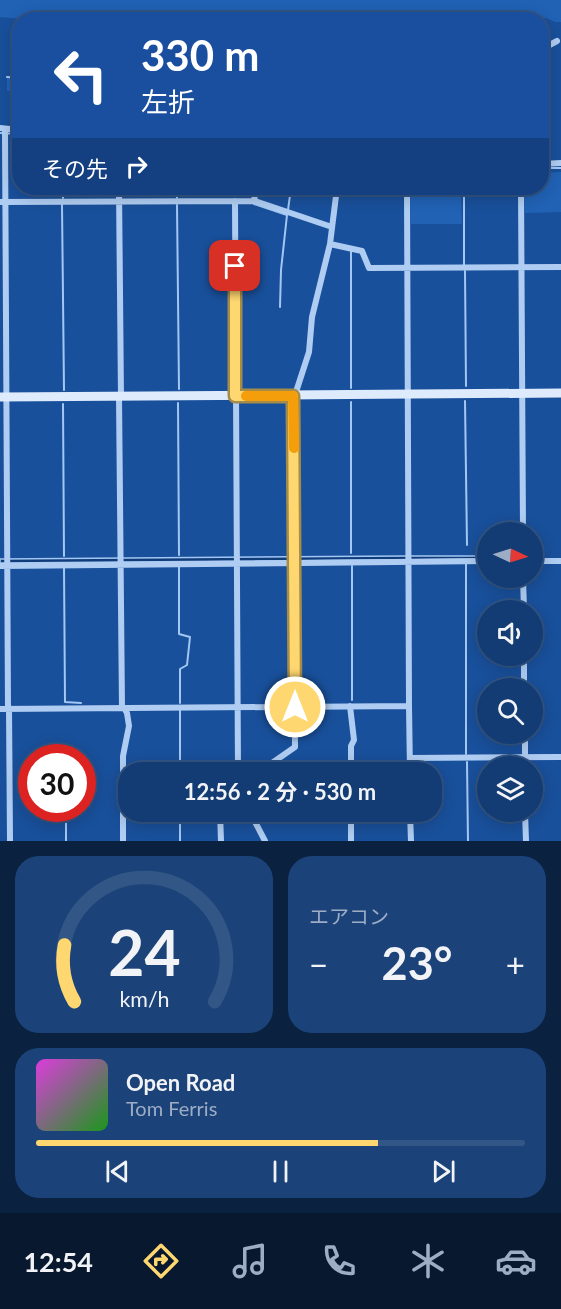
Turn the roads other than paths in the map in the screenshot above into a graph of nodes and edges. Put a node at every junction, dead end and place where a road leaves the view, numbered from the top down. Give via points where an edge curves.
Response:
1 (557, 41) dead end
2 (549, 45) edge
3 (3, 130) edge
4 (119, 195) edge
5 (254, 195) edge
6 (336, 195) edge
7 (407, 195) edge
8 (521, 195) edge
9 (235, 201) junction
10 (255, 201) junction
11 (3, 202) edge
12 (119, 202) junction
13 (332, 227) junction
14 (330, 244) junction
15 (522, 267) junction
16 (561, 267) edge
17 (407, 268) junction
18 (561, 393) edge
19 (407, 394) junction
20 (522, 394) junction
21 (235, 396) junction
22 (294, 396) junction
23 (3, 397) edge
24 (120, 397) junction
25 (523, 522) edge
26 (408, 559) junction
27 (294, 560) junction
28 (120, 561) junction
29 (236, 561) junction
30 (477, 561) edge
31 (543, 561) edge
32 (561, 561) edge
33 (8, 563) junction
34 (0, 566) edge
35 (350, 706) junction
36 (410, 706) junction
37 (237, 707) junction
38 (295, 707) junction
39 (8, 708) junction
40 (123, 708) junction
41 (0, 709) edge
42 (477, 757) edge
43 (543, 757) edge
44 (561, 757) edge
45 (410, 758) junction
46 (238, 762) edge
47 (273, 762) edge
48 (351, 762) edge
49 (410, 762) edge
50 (220, 822) edge
51 (256, 822) edge
52 (351, 822) edge
53 (410, 822) edge
54 (525, 822) edge
55 (10, 841) edge
56 (123, 841) edge
57 (220, 841) edge
58 (266, 841) edge
59 (351, 841) edge
60 (411, 841) edge
61 (526, 841) edge

1 - 2 street
3 - 11 street
4 - 12 street
5 - 10 street
6 - 13 street
7 - 17 street
8 - 15 street
9 - 10 street
9 - 12 street
9 - 21 street
10 - 13 street
11 - 12 street
11 - 23 street
12 - 24 street
13 - 14 street
14 - 17 street via 362,251 369,268
14 - 22 street via 312,317 309,352
15 - 16 street
15 - 17 street
15 - 20 street
17 - 19 street
18 - 20 street
19 - 20 street
19 - 22 street
19 - 26 street
20 - 25 street
21 - 22 street
21 - 24 street
21 - 29 street
22 - 27 street
23 - 24 street
23 - 33 street
24 - 28 street
26 - 27 street
26 - 30 street
26 - 36 street
27 - 29 street
27 - 38 street
28 - 29 street
28 - 33 street
28 - 40 street
29 - 37 street
31 - 32 street
33 - 34 street
33 - 39 street
35 - 36 street
35 - 38 street
35 - 48 street via 354,740
36 - 45 street
37 - 38 street
37 - 40 street
37 - 46 street
38 - 47 street via 295,747
39 - 40 street
39 - 41 street
39 - 55 street
40 - 56 street via 129,726 123,756
42 - 45 street
43 - 44 street
45 - 49 street
50 - 57 street
51 - 58 street
52 - 59 street
53 - 60 street
54 - 61 street

